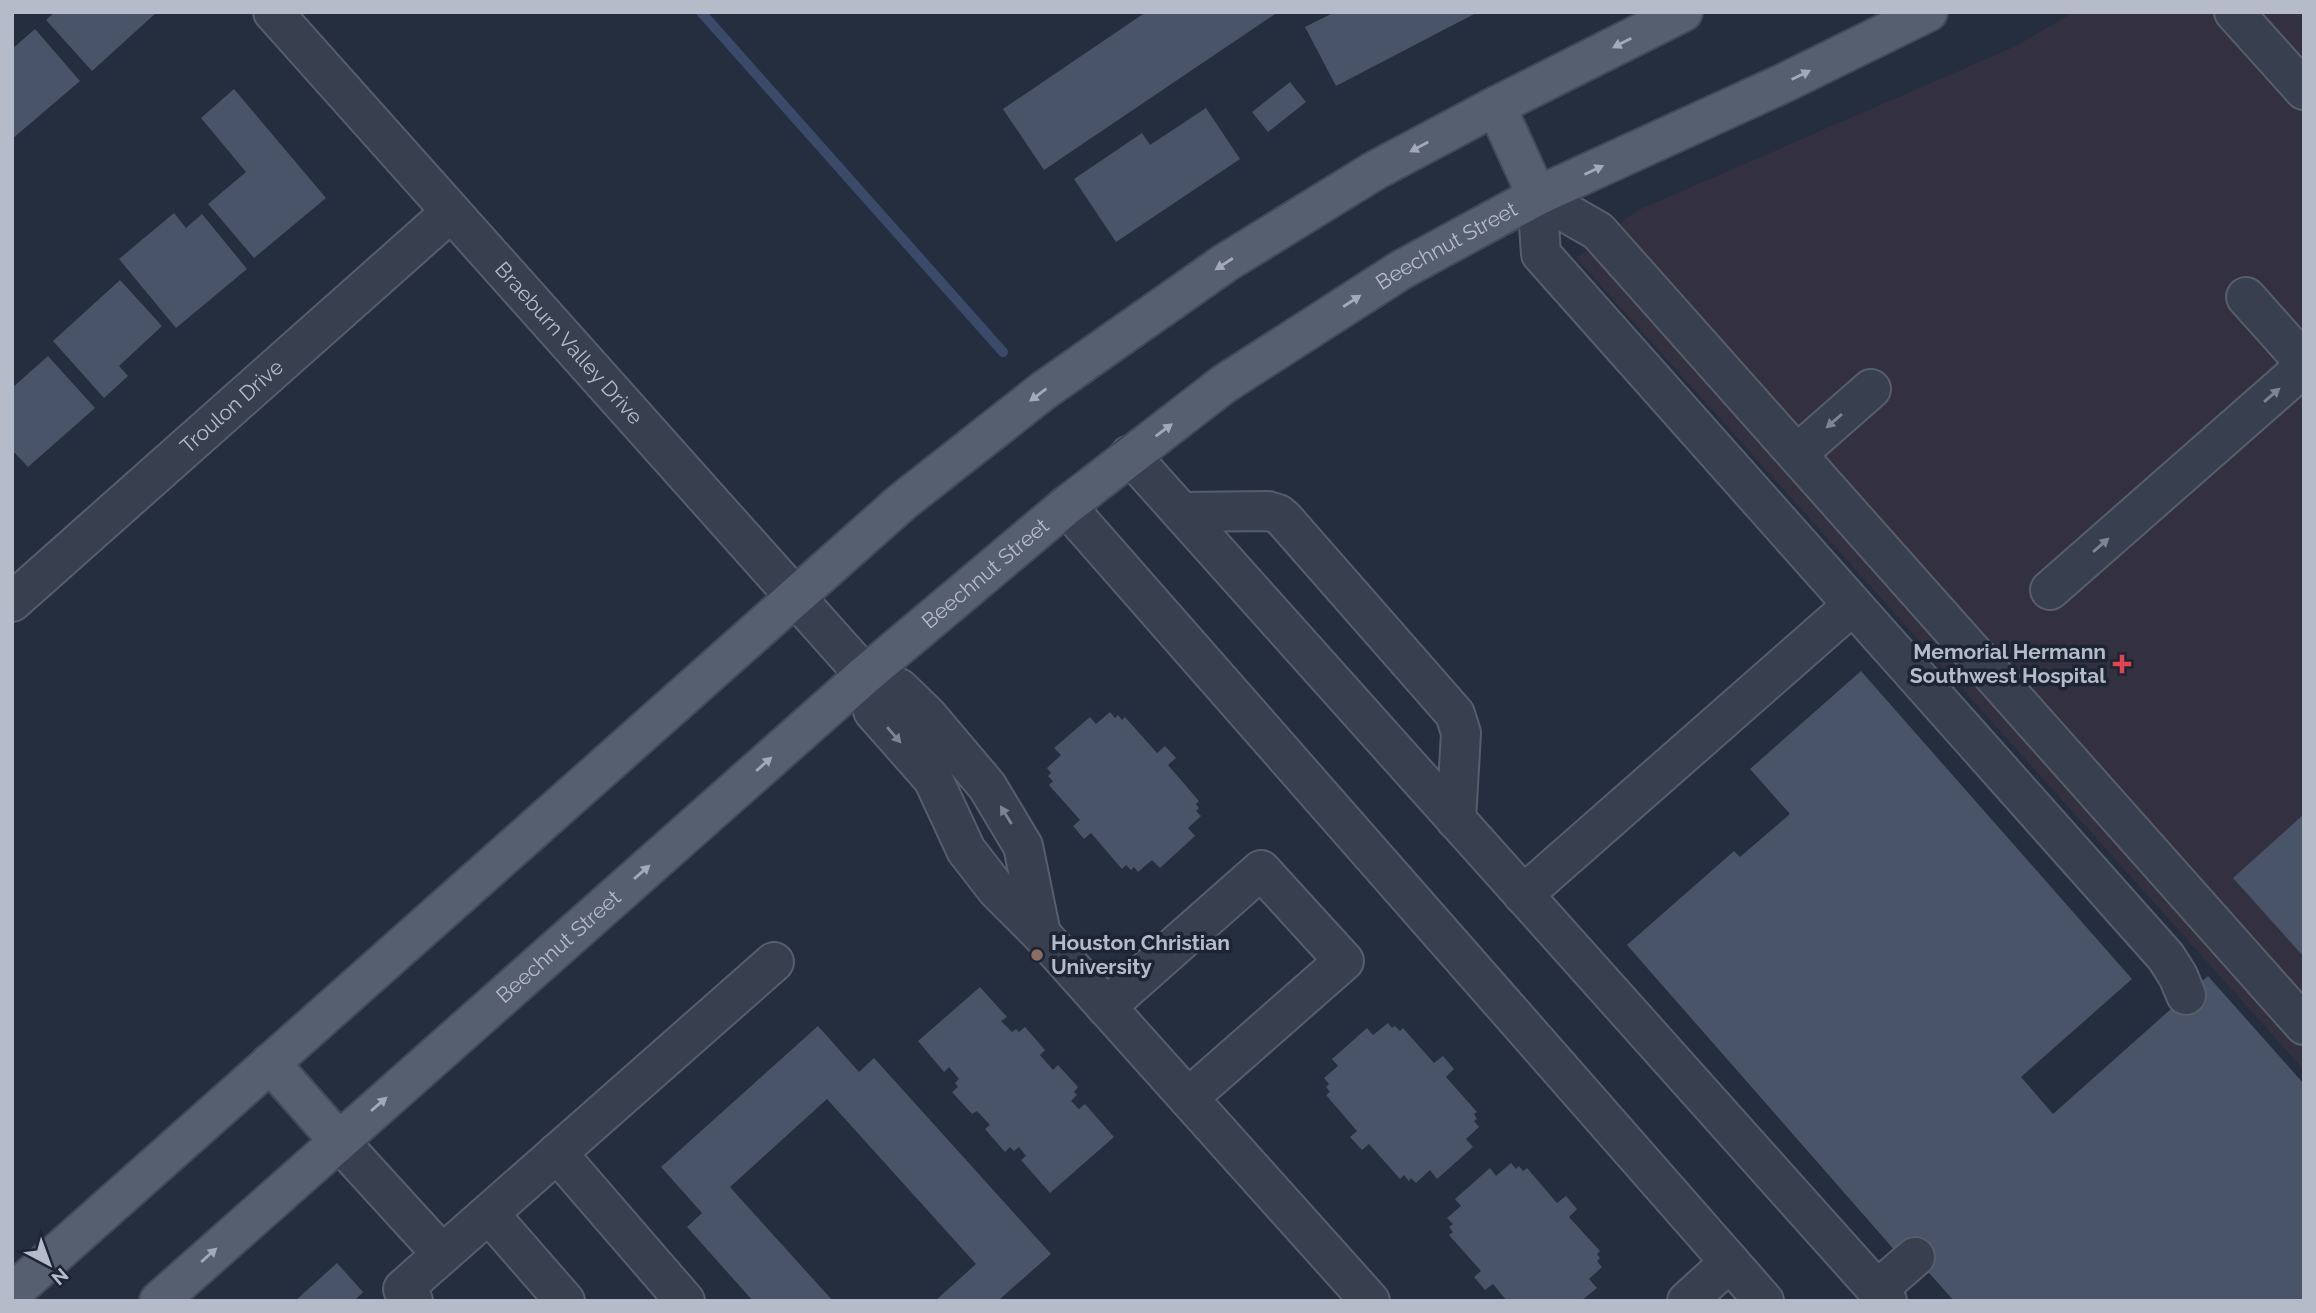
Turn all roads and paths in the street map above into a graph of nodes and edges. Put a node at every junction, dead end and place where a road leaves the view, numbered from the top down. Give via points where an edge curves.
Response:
1 (273, 12) edge
2 (1683, 12) edge
3 (1928, 12) edge
4 (2234, 12) edge
5 (2304, 90) edge
6 (1496, 106) junction
7 (1537, 196) junction
8 (451, 212) junction
9 (2246, 297) dead end
10 (2304, 365) edge
11 (1871, 389) dead end
12 (1797, 454) junction
13 (1130, 456) junction
14 (1066, 506) junction
15 (1181, 512) junction
16 (2050, 590) dead end
17 (796, 597) junction
18 (12, 602) edge
19 (1853, 605) junction
20 (865, 675) junction
21 (963, 757) junction
22 (933, 779) junction
23 (1456, 820) junction
24 (1523, 895) junction
25 (1041, 934) junction
26 (774, 962) dead end
27 (2186, 995) dead end
28 (1106, 1007) junction
29 (2304, 1025) edge
30 (270, 1063) junction
31 (1188, 1098) junction
32 (338, 1140) junction
33 (557, 1153) junction
34 (489, 1214) junction
35 (442, 1254) junction
36 (1915, 1257) dead end
37 (1730, 1262) junction
38 (12, 1293) edge
39 (1882, 1296) edge
40 (159, 1301) edge
41 (413, 1301) edge
42 (565, 1301) edge
43 (685, 1301) edge
44 (1370, 1301) edge
45 (1687, 1301) edge
46 (1764, 1301) edge

1 - 8 street, Braeburn Valley Drive
2 -> 6 main road
7 -> 3 main road, Beechnut Street
4 - 5 street
6 - 7 main road
6 -> 17 main road via 1374,171 1225,264 1054,383 902,502
7 - 12 street via 1598,231
13 -> 7 main road, Beechnut Street via 1224,384 1390,277
7 - 19 street via 1541,254
8 - 17 street, Braeburn Valley Drive
8 - 18 street, Troulon Drive
9 - 10 street
16 -> 10 street
11 -> 12 street
12 - 29 street
13 - 14 main road, Beechnut Street
13 - 15 street
14 - 20 main road, Beechnut Street
14 - 37 street
15 - 23 street
15 - 23 street via 1268,511 1284,519 1455,713 1461,733
17 - 20 street, Braeburn Valley Drive
17 - 30 main road
19 - 24 street
19 - 27 street via 2166,957
20 - 21 street via 900,688
20 -> 22 street via 873,711
32 -> 20 main road, Beechnut Street
21 - 22 street
25 -> 21 street via 1023,846 987,786
22 - 25 street via 966,850 997,890
23 - 24 street
24 - 39 street
25 - 28 street
26 - 33 street
28 - 31 street
28 - 31 street via 1261,870 1344,961
30 - 32 main road
30 - 38 main road
31 - 44 street
32 - 35 street
40 -> 32 main road, Beechnut Street
33 - 34 street
33 - 43 street
34 - 35 street
34 - 42 street
35 - 41 street via 403,1289
36 - 39 street
37 - 45 street
37 - 46 street

